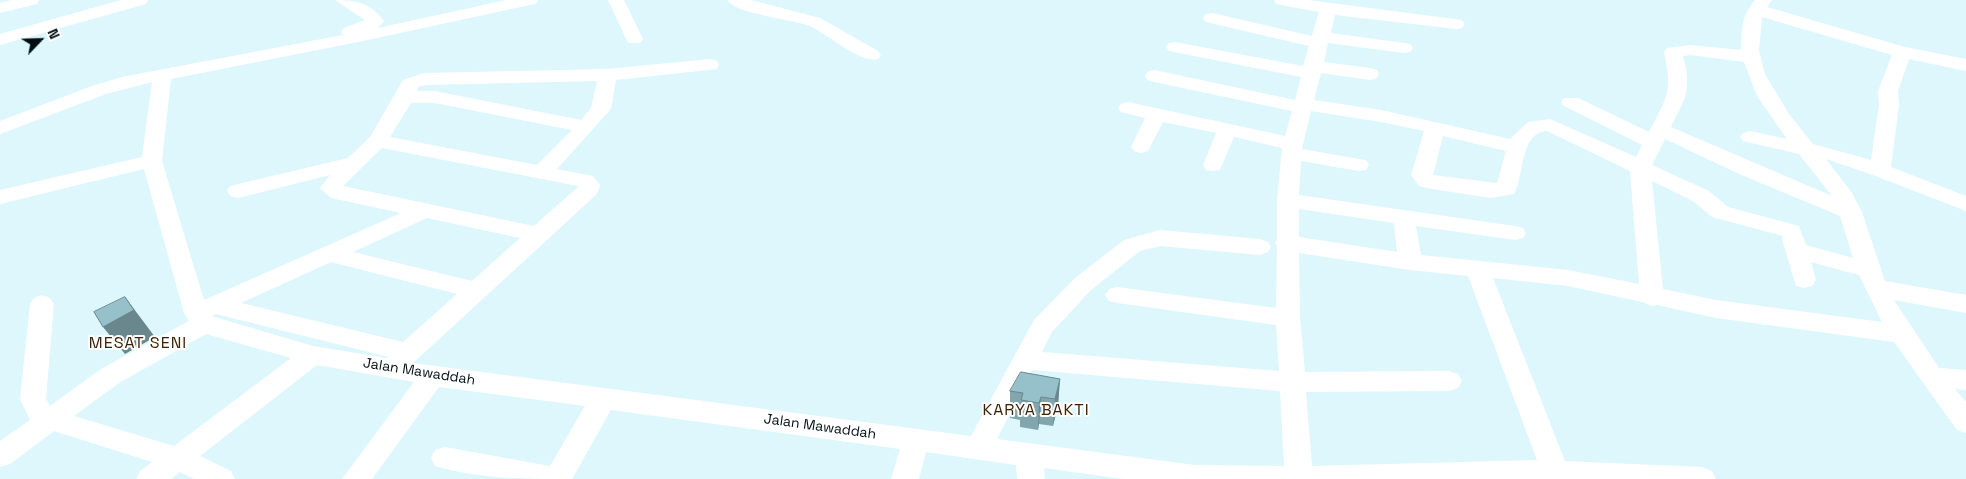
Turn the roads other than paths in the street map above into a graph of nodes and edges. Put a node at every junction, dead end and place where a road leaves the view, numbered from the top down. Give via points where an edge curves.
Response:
1 (31, 0) edge
2 (140, 0) edge
3 (343, 0) edge
4 (530, 0) edge
5 (616, 0) edge
6 (735, 0) edge
7 (1282, 0) edge
8 (499, 3) edge
9 (113, 4) edge
10 (1760, 5) edge
11 (1388, 6) edge
12 (0, 8) edge
13 (1328, 8) junction
14 (1212, 18) dead end
15 (1456, 24) dead end
16 (634, 39) dead end
17 (0, 40) edge
18 (1319, 40) junction
19 (1175, 47) dead end
20 (1404, 48) dead end
21 (297, 49) junction
22 (1902, 52) junction
23 (872, 55) dead end
24 (1750, 58) junction
25 (710, 64) dead end
26 (1966, 65) edge
27 (1311, 70) junction
28 (162, 74) junction
29 (1370, 74) dead end
30 (607, 75) junction
31 (1154, 76) dead end
32 (406, 97) junction
33 (1571, 102) dead end
34 (1302, 105) junction
35 (1128, 108) dead end
36 (1157, 114) junction
37 (0, 128) edge
38 (586, 128) junction
39 (1435, 128) junction
40 (1227, 130) junction
41 (1657, 136) junction
42 (1750, 137) dead end
43 (378, 141) junction
44 (1141, 147) dead end
45 (1517, 147) junction
46 (1805, 147) junction
47 (1292, 148) junction
48 (152, 161) junction
49 (358, 162) junction
50 (1214, 165) dead end
51 (1359, 165) dead end
52 (1640, 169) junction
53 (1880, 170) junction
54 (542, 172) junction
55 (238, 191) dead end
56 (0, 197) edge
57 (1288, 200) junction
58 (1966, 204) edge
59 (427, 210) junction
60 (1851, 212) junction
61 (1404, 217) junction
62 (1515, 233) dead end
63 (1792, 233) junction
64 (540, 234) junction
65 (1286, 243) junction
66 (1260, 247) dead end
67 (329, 254) junction
68 (1410, 262) junction
69 (1478, 270) junction
70 (1872, 279) junction
71 (1804, 280) dead end
72 (477, 291) junction
73 (1118, 295) dead end
74 (1652, 298) junction
75 (42, 304) dead end
76 (1966, 304) edge
77 (204, 314) junction
78 (1288, 318) junction
79 (1902, 334) junction
80 (313, 355) junction
81 (400, 360) junction
82 (1026, 360) junction
83 (433, 376) junction
84 (1932, 377) junction
85 (1966, 380) edge
86 (1448, 381) dead end
87 (1292, 382) junction
88 (604, 398) junction
89 (51, 420) junction
90 (1966, 422) edge
91 (916, 440) junction
92 (980, 447) junction
93 (0, 456) edge
94 (177, 458) junction
95 (445, 458) dead end
96 (1030, 468) edge
97 (1556, 472) junction
98 (1299, 478) junction
99 (150, 479) edge
100 (221, 479) edge
101 (356, 479) edge
102 (556, 479) edge
103 (905, 479) edge
104 (1702, 479) edge

1 - 12 street
2 - 9 street
3 - 21 street via 369,13 374,23
4 - 8 street
5 - 16 street
6 - 23 street via 814,22
7 - 13 street
8 - 21 street
9 - 17 street
10 - 22 street
10 - 24 street via 1748,42
11 - 13 street
11 - 15 street
13 - 18 street
14 - 18 street
18 - 20 street
18 - 27 street
19 - 27 street
21 - 28 street
22 - 26 street
22 - 53 street via 1888,91
24 - 41 street via 1690,50 1673,52 1678,94
24 - 46 street via 1770,99
25 - 30 street
27 - 29 street
27 - 34 street
28 - 37 street via 99,90
28 - 48 street
30 - 32 street via 424,79 410,84
30 - 38 street via 601,109
31 - 34 street
32 - 38 street via 435,97
32 - 43 street
33 - 41 street
34 - 39 street via 1381,116
34 - 47 street
35 - 36 street
36 - 40 street
36 - 44 street
38 - 54 street
39 - 45 street
39 - 45 street via 1421,175 1426,181 1491,191 1506,189
40 - 47 street
40 - 50 street
41 - 52 street
41 - 60 street
42 - 46 street
43 - 49 street
43 - 54 street
45 - 52 street via 1535,126 1550,125
46 - 53 street
46 - 60 street via 1836,184
47 - 51 street
47 - 57 street
48 - 56 street
48 - 77 street via 165,211
49 - 55 street
49 - 59 street via 332,185 334,191
52 - 63 street via 1700,196 1720,212
52 - 74 street
53 - 58 street
54 - 64 street via 586,182 589,189
57 - 61 street
57 - 65 street
59 - 64 street
59 - 67 street
60 - 70 street
61 - 62 street
61 - 68 street
63 - 70 street
63 - 71 street
64 - 72 street
65 - 68 street
65 - 78 street
66 - 82 street via 1160,238 1132,245 1083,284 1043,326
67 - 72 street
67 - 77 street
68 - 69 street
69 - 74 street via 1568,278
69 - 97 street
70 - 76 street
70 - 79 street
72 - 81 street
73 - 78 street
74 - 79 street
75 - 89 street via 33,399 37,411
77 - 80 street, Jalan Mawaddah
77 - 81 street
77 - 89 street via 110,376
78 - 87 street
79 - 84 street
80 - 81 street, Jalan Mawaddah
80 - 94 street
81 - 83 street, Jalan Mawaddah
82 - 87 street
82 - 92 street
83 - 88 street, Jalan Mawaddah
83 - 101 street
84 - 85 street
84 - 90 street
86 - 87 street
87 - 98 street
88 - 91 street, Jalan Mawaddah
88 - 102 street
89 - 93 street
89 - 94 street
91 - 92 street, Jalan Mawaddah
91 - 103 street
92 - 96 street, Jalan Mawaddah
94 - 99 street
94 - 100 street
95 - 102 street
96 - 98 street, Jalan Mawaddah via 1196,477
97 - 98 street, Jalan Mawaddah
97 - 104 street, Jalan Mawaddah

